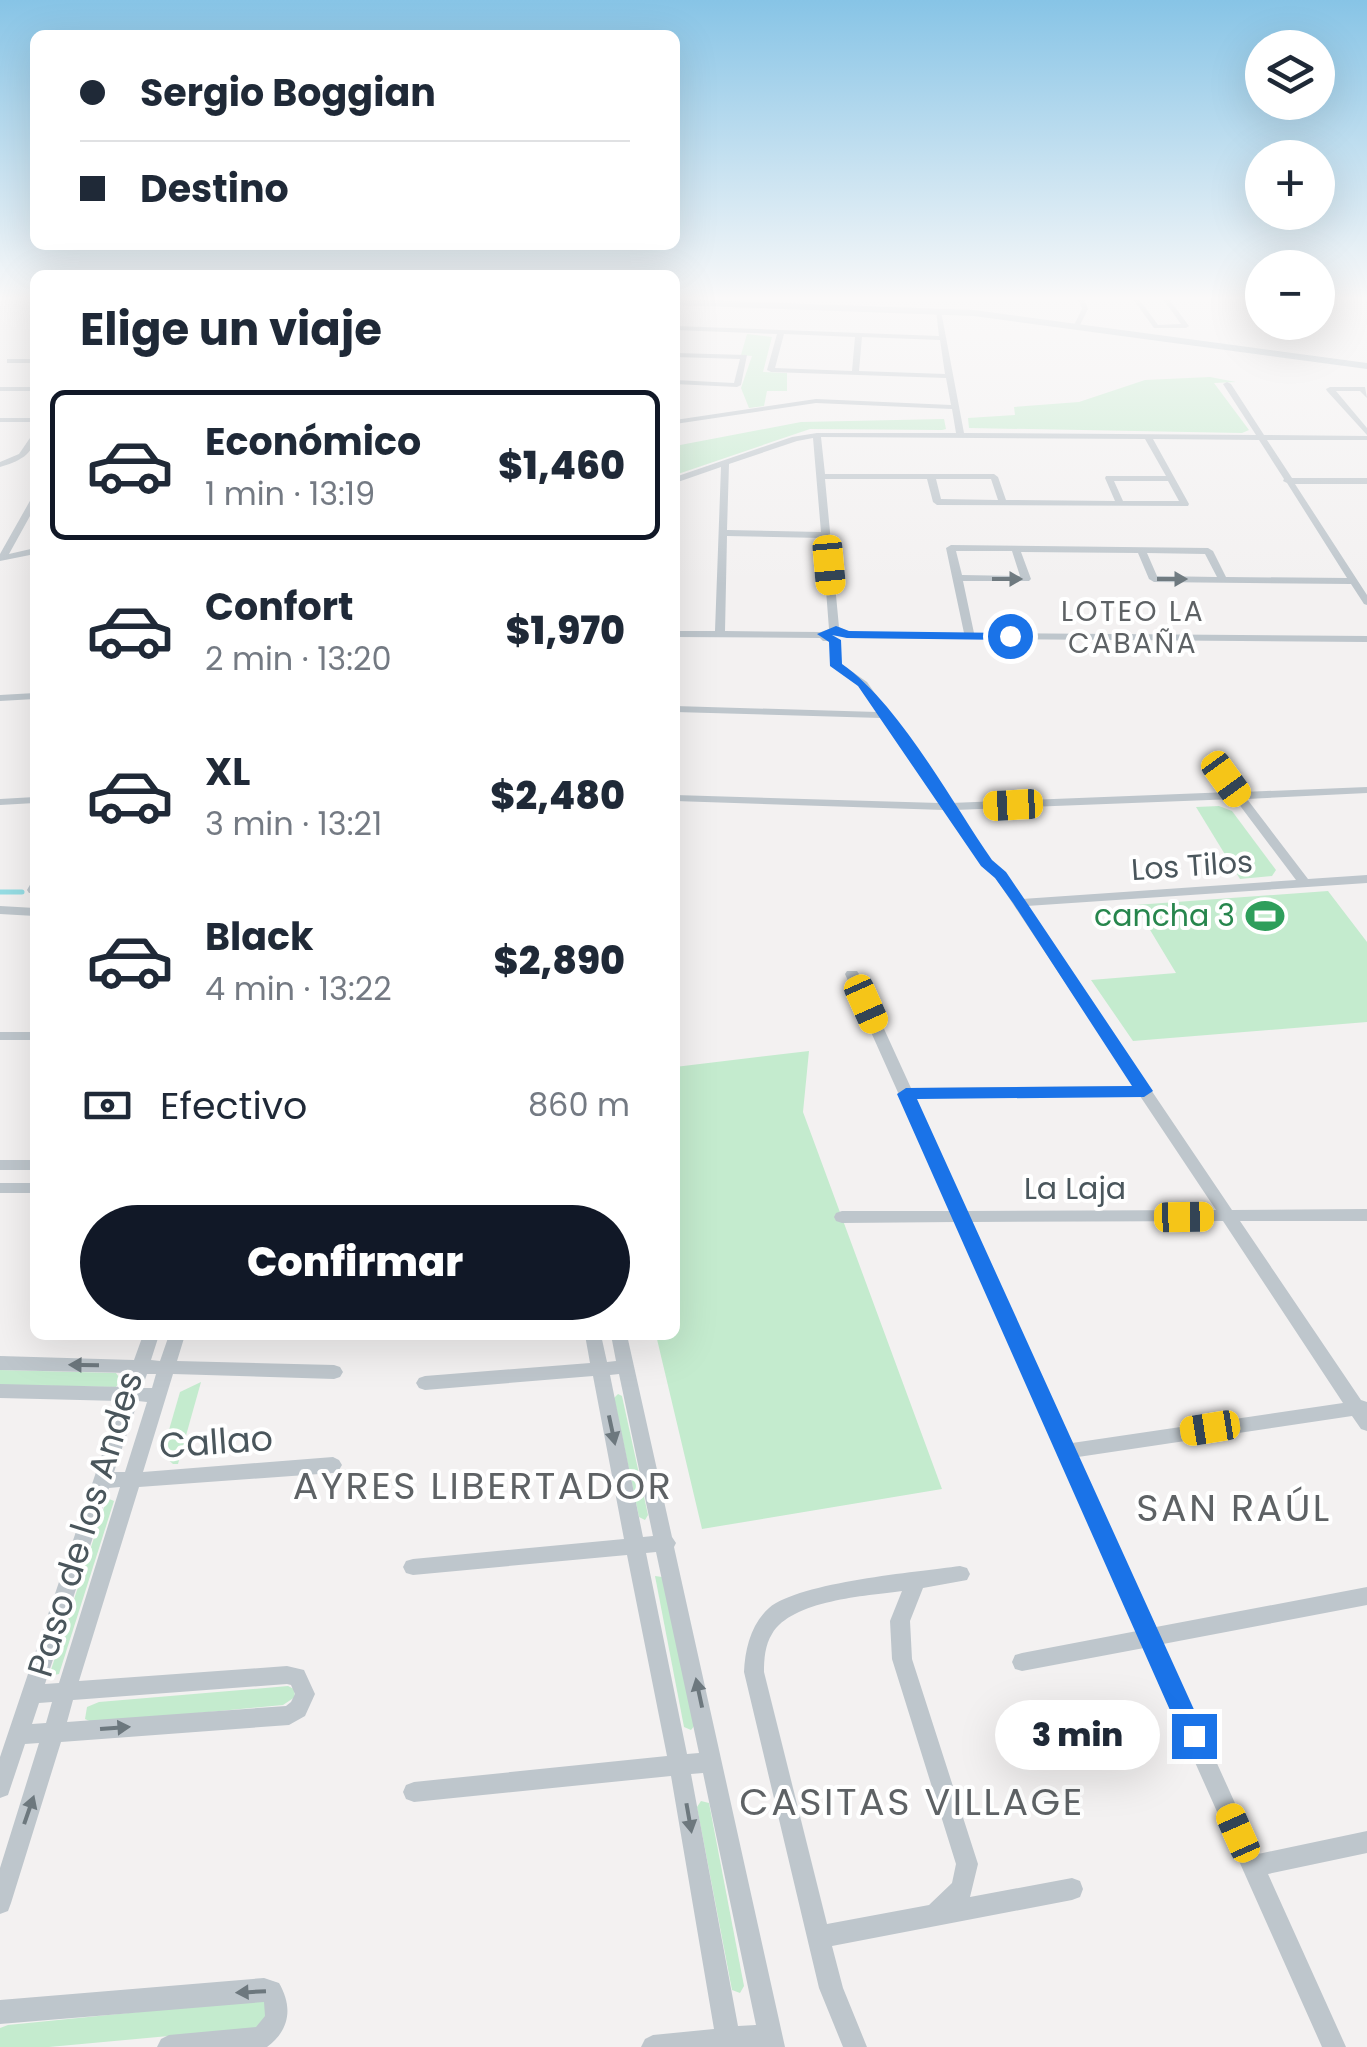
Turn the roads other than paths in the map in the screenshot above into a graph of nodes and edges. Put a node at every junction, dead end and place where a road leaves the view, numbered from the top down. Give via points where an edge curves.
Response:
1 (953, 395) edge
2 (1234, 395) edge
3 (1335, 395) edge
4 (1367, 398) edge
5 (1340, 401) junction
6 (955, 407) junction
7 (0, 420) edge
8 (30, 420) edge
9 (680, 421) edge
10 (960, 435) junction
11 (818, 436) junction
12 (1367, 436) edge
13 (1148, 437) junction
14 (1264, 438) junction
15 (30, 445) edge
16 (0, 452) edge
17 (25, 453) junction
18 (725, 463) junction
19 (0, 465) edge
20 (821, 476) junction
21 (931, 477) junction
22 (680, 478) edge
23 (1171, 478) junction
24 (1288, 480) junction
25 (1367, 481) edge
26 (1004, 502) junction
27 (1120, 503) junction
28 (30, 508) edge
29 (723, 534) junction
30 (826, 535) junction
31 (1016, 549) junction
32 (1141, 550) junction
33 (30, 552) edge
34 (1, 559) edge
35 (958, 578) junction
36 (1222, 580) junction
37 (1353, 581) junction
38 (1367, 602) edge
39 (680, 634) edge
40 (720, 634) junction
41 (835, 635) junction
42 (970, 636) junction
43 (1367, 640) edge
44 (30, 696) edge
45 (0, 698) edge
46 (680, 708) edge
47 (886, 716) junction
48 (1214, 763) dead end
49 (1367, 790) edge
50 (1238, 796) junction
51 (680, 798) edge
52 (30, 800) edge
53 (0, 802) edge
54 (950, 807) junction
55 (1367, 879) edge
56 (1304, 884) junction
57 (1020, 903) junction
58 (0, 910) edge
59 (30, 912) edge
60 (852, 974) dead end
61 (0, 1036) edge
62 (30, 1036) edge
63 (1144, 1091) junction
64 (906, 1094) junction
65 (0, 1165) edge
66 (30, 1165) edge
67 (0, 1188) edge
68 (30, 1188) edge
69 (1367, 1215) edge
70 (1227, 1216) junction
71 (842, 1217) dead end
72 (961, 1217) junction
73 (148, 1340) edge
74 (175, 1340) edge
75 (593, 1340) edge
76 (621, 1340) edge
77 (0, 1363) edge
78 (140, 1367) junction
79 (167, 1367) junction
80 (626, 1368) junction
81 (600, 1370) junction
82 (334, 1372) dead end
83 (425, 1384) dead end
84 (0, 1391) edge
85 (132, 1395) junction
86 (159, 1395) junction
87 (1361, 1406) edge
88 (1367, 1424) edge
89 (1066, 1451) junction
90 (332, 1466) dead end
91 (132, 1479) junction
92 (103, 1480) junction
93 (667, 1543) junction
94 (636, 1546) junction
95 (413, 1568) dead end
96 (960, 1574) dead end
97 (916, 1581) junction
98 (1367, 1596) edge
99 (1150, 1638) junction
100 (1022, 1662) dead end
101 (68, 1692) junction
102 (32, 1694) junction
103 (55, 1733) junction
104 (18, 1736) junction
105 (713, 1762) junction
106 (679, 1765) junction
107 (0, 1788) edge
108 (414, 1792) dead end
109 (1367, 1842) edge
110 (1252, 1866) junction
111 (1072, 1889) dead end
112 (0, 1903) edge
113 (936, 1916) junction
114 (819, 1938) junction
115 (0, 2012) edge
116 (765, 2041) edge
117 (727, 2043) edge
118 (169, 2047) edge
119 (653, 2047) edge
120 (856, 2047) edge
121 (1334, 2047) edge

1 - 6 street
2 - 14 street
3 - 5 street
4 - 5 street
5 - 12 street
6 - 9 street via 816,402
6 - 10 street
7 - 8 street
10 - 11 street
10 - 13 street
11 - 18 street
11 - 20 street
12 - 14 street
13 - 14 street
13 - 23 street
14 - 24 street
15 - 17 street
16 - 17 street
17 - 19 street
18 - 22 street
18 - 29 street
20 - 21 street
20 - 30 street
21 - 26 street via 994,478
21 - 26 street via 938,502
23 - 27 street via 1109,478
23 - 27 street via 1185,504
24 - 25 street
24 - 37 street
26 - 27 street
28 - 34 street
29 - 30 street
29 - 40 street
30 - 41 street
31 - 32 street
31 - 35 street via 951,548
35 -> 31 street via 1026,579
32 - 36 street via 1208,551
32 -> 36 street via 1154,579
33 - 34 street
35 - 42 street
36 - 37 street
37 - 38 street
39 - 40 street
40 - 41 street
41 - 42 street
41 - 47 street via 836,666 862,684
42 - 43 street
44 - 45 street
46 - 47 street
47 - 54 street
48 - 50 street
49 - 50 street
50 - 54 street
50 - 56 street
51 - 54 street
52 - 53 street
54 - 57 street
55 - 56 street, Los Tilos
56 - 57 street, Los Tilos
57 - 63 street
58 - 59 street
60 - 64 street
61 - 62 street
63 - 64 street
63 - 70 street
64 - 72 street
65 - 66 street
67 - 68 street
69 - 70 street, La Laja
70 - 72 street, La Laja
70 - 87 street
71 - 72 street, La Laja
72 - 89 street
73 - 78 street, Paso de los Andes
74 - 79 street, Paso de los Andes
75 - 81 street
76 - 80 street
78 -> 77 street
78 - 79 street
78 - 85 street, Paso de los Andes
79 - 82 street
79 - 86 street, Paso de los Andes
80 - 81 street
80 - 93 street
81 - 83 street
81 -> 94 street
84 - 85 street
85 - 86 street
85 - 92 street, Paso de los Andes
86 - 91 street, Paso de los Andes
87 - 88 street
87 - 89 street
89 - 99 street
90 - 91 street, Callao
91 - 92 street, Callao
91 - 101 street, Paso de los Andes
92 - 102 street, Paso de los Andes
93 - 94 street
105 -> 93 street
94 - 95 street
94 - 106 street
96 - 97 street
97 - 113 street via 900,1621 902,1660 966,1864 962,1889
97 - 114 street via 786,1608 763,1630 754,1654
98 - 99 street
99 - 100 street
99 - 110 street
101 - 102 street
101 - 103 street, Paso de los Andes
103 -> 101 street via 289,1715 305,1694 297,1677 287,1675
102 - 104 street, Paso de los Andes
103 - 104 street
112 -> 103 street, Paso de los Andes
104 - 107 street, Paso de los Andes
105 - 106 street
105 - 116 street
106 - 108 street
106 -> 117 street
109 - 110 street
110 - 121 street
111 - 113 street
113 - 114 street
114 - 120 street
118 -> 115 street via 260,2038 276,2021 276,1998 264,1990
116 - 117 street
117 - 119 street

